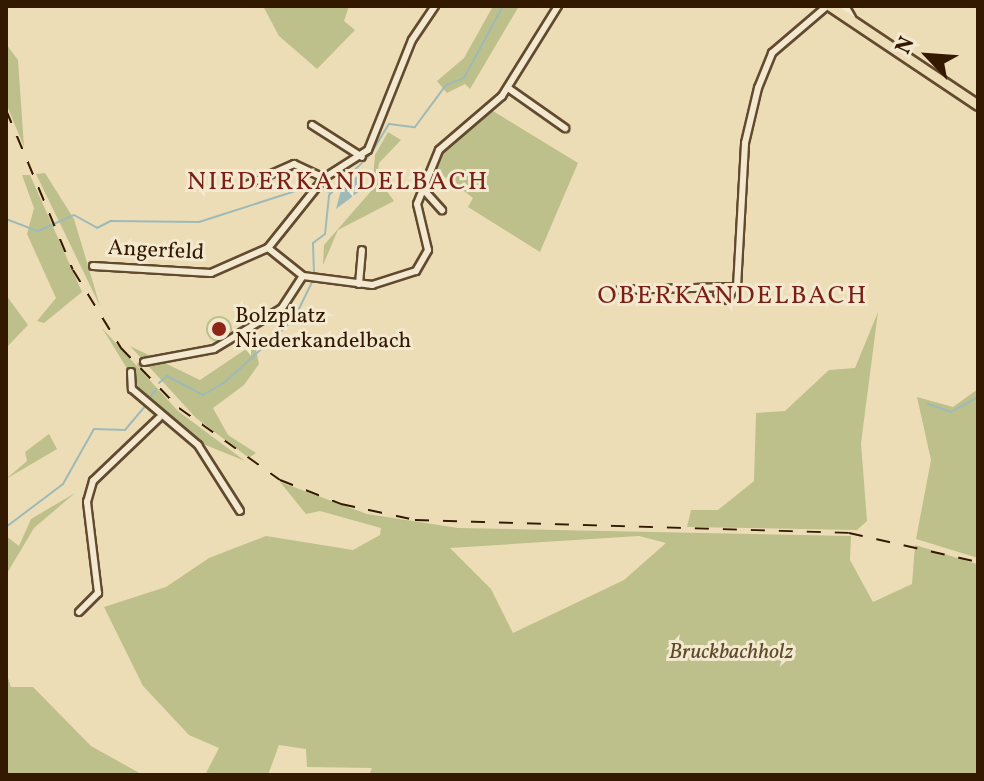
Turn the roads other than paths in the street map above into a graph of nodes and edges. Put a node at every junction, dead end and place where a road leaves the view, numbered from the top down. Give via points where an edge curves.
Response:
1 (435, 6) edge
2 (558, 6) edge
3 (829, 6) edge
4 (844, 6) edge
5 (851, 18) junction
6 (508, 88) junction
7 (978, 105) edge
8 (312, 125) dead end
9 (565, 128) dead end
10 (362, 157) junction
11 (324, 178) junction
12 (242, 187) dead end
13 (422, 188) junction
14 (442, 210) dead end
15 (268, 248) junction
16 (362, 250) dead end
17 (93, 266) dead end
18 (303, 276) junction
19 (359, 284) junction
20 (620, 290) dead end
21 (144, 362) tunnel mouth
22 (131, 372) dead end
23 (159, 418) junction
24 (240, 511) dead end
25 (79, 612) dead end

1 - 10 street via 412,40
2 - 6 street
3 - 5 main road
3 - 20 street via 772,53 758,88 745,143 733,290 727,300 717,293
4 - 5 main road
5 - 7 main road
6 - 9 street
6 - 13 street via 446,142
8 - 10 street
10 - 11 street, Angerfeld
11 - 12 street via 294,164
11 - 15 street, Angerfeld
13 - 14 street
13 - 19 street via 417,213 428,250 422,265 390,282
15 - 17 street, Angerfeld via 211,273
15 - 18 street
16 - 19 street
18 - 19 street
18 - 21 street via 275,315 214,349
22 - 23 street via 127,381
23 - 24 street via 198,445
23 - 25 street via 93,481 87,502 98,593

